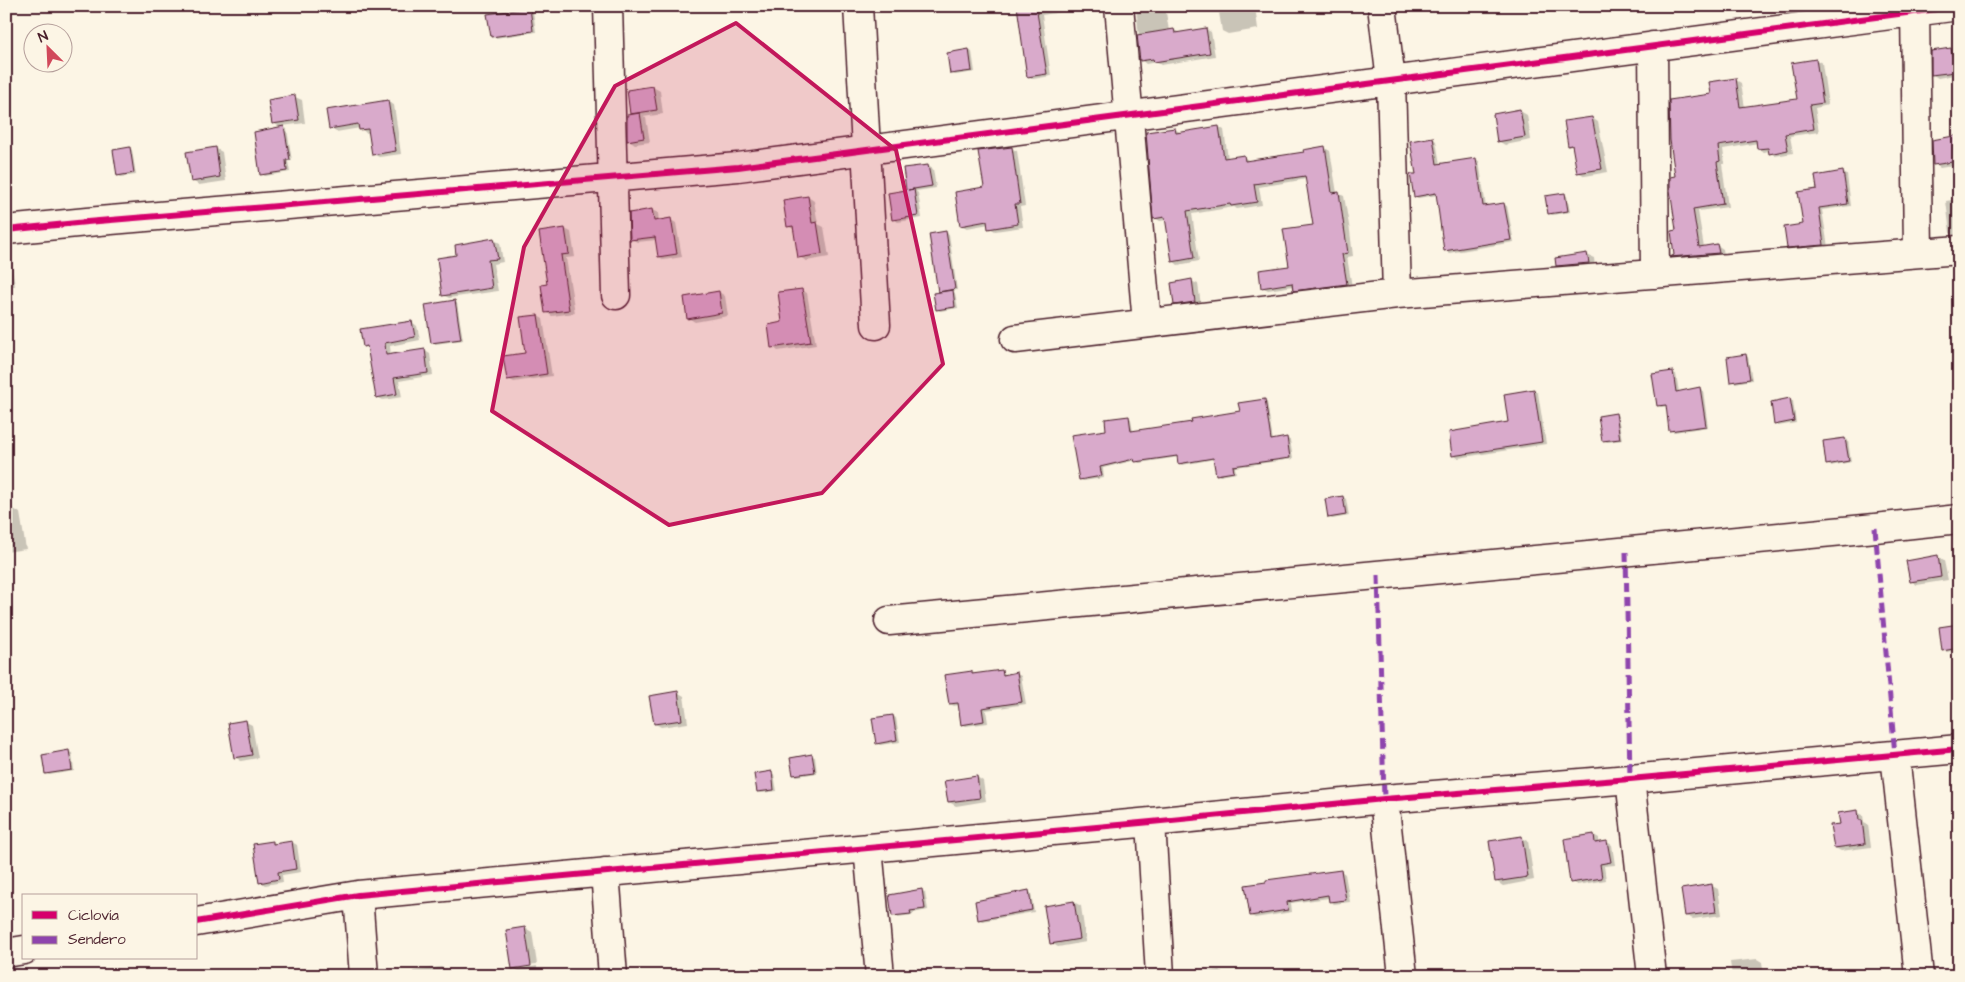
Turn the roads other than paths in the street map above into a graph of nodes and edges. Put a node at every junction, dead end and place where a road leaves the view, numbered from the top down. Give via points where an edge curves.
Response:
1 (608, 6) edge
2 (858, 6) edge
3 (1119, 6) edge
4 (1382, 6) edge
5 (1959, 6) edge
6 (1915, 9) edge
7 (1653, 46) junction
8 (1391, 80) junction
9 (1130, 115) junction
10 (865, 150) junction
11 (614, 177) junction
12 (6, 230) edge
13 (1959, 250) edge
14 (1918, 253) junction
15 (1655, 274) junction
16 (1397, 294) junction
17 (616, 295) dead end
18 (1147, 323) junction
19 (876, 325) dead end
20 (1015, 338) dead end
21 (1959, 518) edge
22 (889, 621) dead end
23 (1959, 749) edge
24 (1895, 755) junction
25 (1630, 779) junction
26 (1384, 799) junction
27 (1152, 822) junction
28 (868, 848) junction
29 (604, 872) junction
30 (358, 895) junction
31 (198, 922) edge
32 (22, 950) edge
33 (6, 953) edge
34 (364, 976) edge
35 (613, 976) edge
36 (880, 976) edge
37 (1160, 976) edge
38 (1403, 976) edge
39 (1652, 976) edge
40 (1919, 976) edge

1 - 11 street
2 - 10 street
3 - 9 street
4 - 8 street
5 - 6 street
6 - 7 street
6 - 14 street
7 - 8 street
7 - 15 street
8 - 9 street
8 - 16 street
9 - 10 street
9 - 18 street
10 - 11 street via 738,167
10 - 19 street
11 - 12 street
11 - 17 street
13 - 14 street
14 - 15 street
15 - 16 street
16 - 18 street
18 - 20 street
21 - 22 street
23 - 24 street
24 - 25 street
24 - 40 street
25 - 26 street
25 - 39 street
26 - 27 street
26 - 38 street
27 - 28 street
27 - 37 street
28 - 29 street
28 - 36 street
29 - 30 street
29 - 35 street
30 - 31 street
30 - 34 street
32 - 33 street

